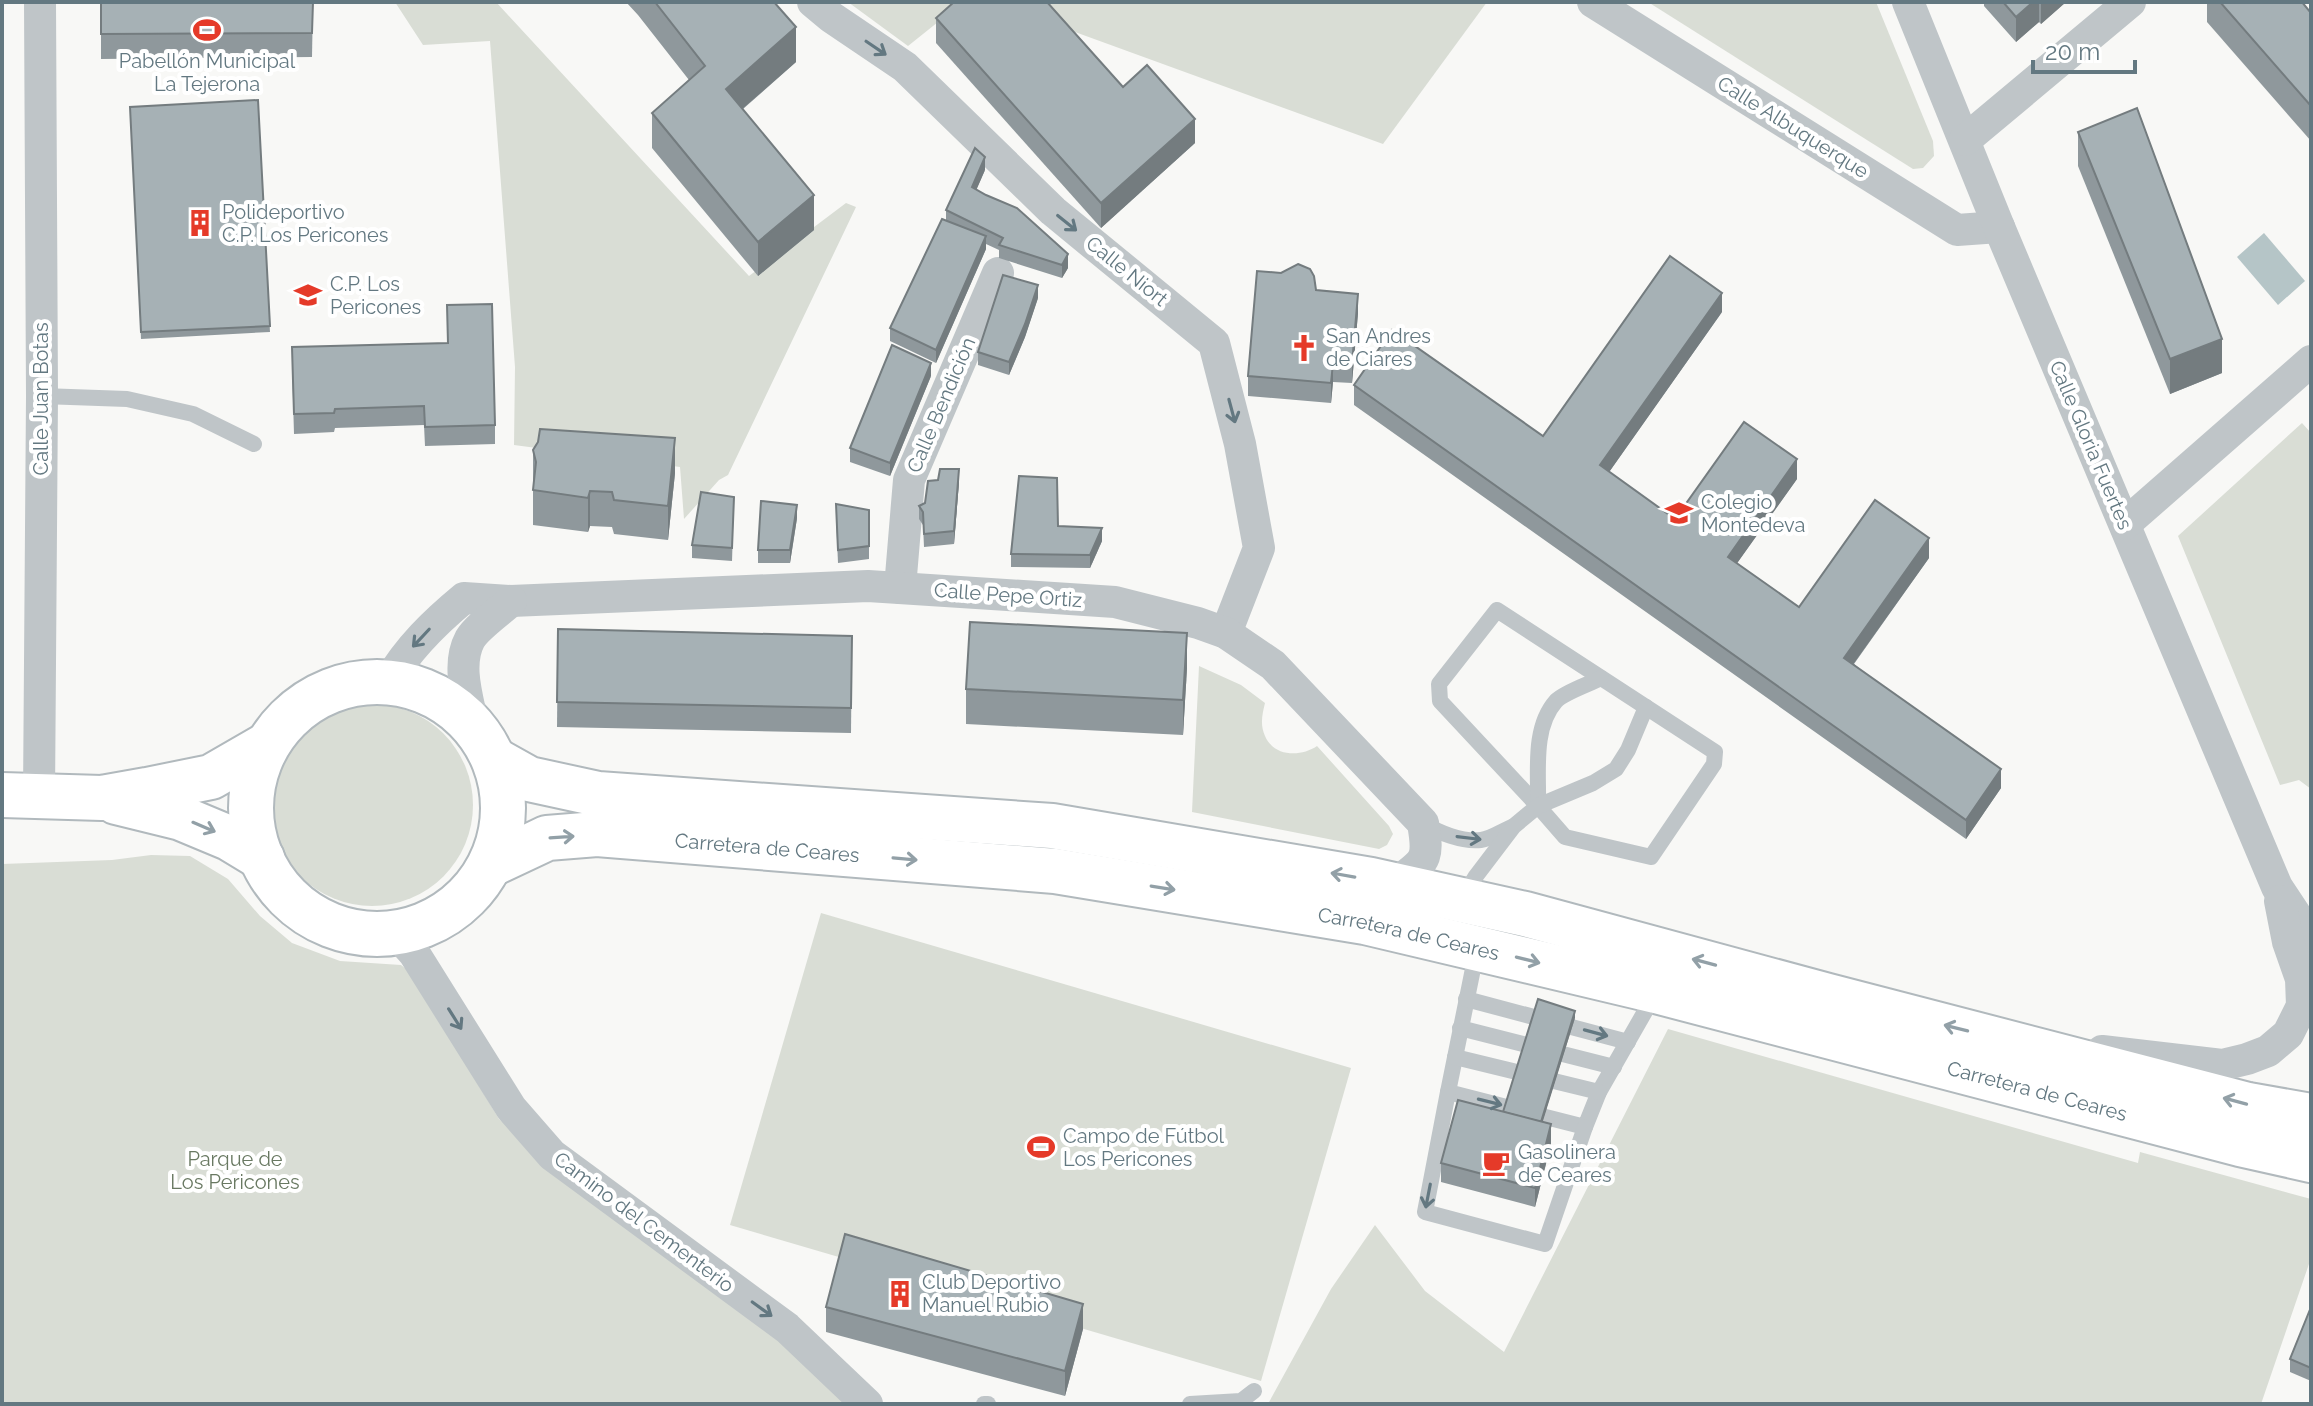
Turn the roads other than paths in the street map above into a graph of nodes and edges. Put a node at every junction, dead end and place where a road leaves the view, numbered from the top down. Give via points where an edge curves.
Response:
1 (40, 2) edge
2 (813, 2) edge
3 (1593, 2) edge
4 (1908, 2) edge
5 (2130, 2) edge
6 (1965, 140) junction
7 (1999, 227) junction
8 (998, 273) dead end
9 (2311, 361) edge
10 (42, 396) junction
11 (254, 444) dead end
12 (2125, 524) junction
13 (900, 588) junction
14 (511, 601) junction
15 (1226, 633) junction
16 (1601, 678) junction
17 (389, 681) junction
18 (1646, 707) junction
19 (484, 742) junction
20 (263, 747) junction
21 (21, 796) edge
22 (102, 798) junction
23 (1538, 806) junction
24 (1423, 823) junction
25 (1514, 826) junction
26 (262, 858) junction
27 (490, 865) junction
28 (1394, 885) junction
29 (2277, 887) junction
30 (1461, 900) junction
31 (2311, 938) edge
32 (406, 944) junction
33 (1477, 948) junction
34 (1656, 991) junction
35 (2306, 991) edge
36 (1466, 999) junction
37 (1460, 1028) junction
38 (2004, 1040) junction
39 (1628, 1042) junction
40 (1455, 1057) junction
41 (1614, 1067) junction
42 (1448, 1092) junction
43 (1599, 1092) junction
44 (2311, 1116) edge
45 (1585, 1127) junction
46 (2311, 1160) edge
47 (1254, 1391) dead end
48 (867, 1404) edge
49 (1190, 1404) edge

1 - 10 street, Calle Juan Botas
2 -> 15 street, Calle Niort via 905,67 1053,211 1214,343 1259,548
3 - 7 street, Calle Albuquerque via 1957,230
4 - 6 street, Calle Gloria Fuertes
5 - 6 street
6 - 7 street, Calle Gloria Fuertes
7 - 12 street, Calle Gloria Fuertes
8 - 13 street, Calle Bendición via 909,480
9 - 12 street
10 - 11 lane via 127,399 193,414
10 - 21 street, Calle Juan Botas
12 - 29 street, Calle Gloria Fuertes
13 - 14 street, Calle Pepe Ortiz
13 - 15 street, Calle Pepe Ortiz via 1115,602
14 -> 17 street, Calle Pepe Ortiz via 458,586 440,618
14 - 19 street via 471,638 465,654 463,675
15 - 24 street, Calle Pepe Ortiz via 1273,665
16 - 18 lane
16 - 23 lane via 1558,699 1545,720
16 - 23 lane via 1497,610 1439,684 1440,701
17 - 19 main road via 421,688 450,703
17 - 20 main road via 349,684 312,699
18 - 23 lane via 1616,769
18 - 23 lane via 1715,752 1714,764 1651,857 1565,837
19 - 27 main road via 504,795 502,831
28 -> 19 main road, Carretera de Ceares via 1052,826 598,794 529,779
20 - 22 main road via 211,777
20 - 26 main road via 252,796 253,836
21 - 22 main road
22 -> 26 main road via 181,818
23 - 25 lane
24 -> 25 lane via 1458,838 1482,840
24 - 28 street via 1426,857
25 - 30 lane
26 - 32 main road via 291,901 323,923
27 - 32 main road via 467,898
27 -> 33 main road, Carretera de Ceares via 547,838 597,834 1055,871 1365,922
28 - 30 main road, Carretera de Ceares
29 - 31 street, Calle Gloria Fuertes
29 - 35 street, Calle Gloria Fuertes via 2288,942
38 -> 30 main road, Carretera de Ceares
32 -> 48 street, Camino del Cementerio via 511,1108 552,1155 787,1328
33 -> 34 main road, Carretera de Ceares
33 - 36 lane
34 - 39 lane
34 - 46 main road, Carretera de Ceares
35 - 38 street, Calle Gloria Fuertes via 2288,1034 2268,1051 2222,1065
36 - 37 lane
36 -> 39 lane
37 - 40 lane
37 - 41 lane
44 -> 38 main road, Carretera de Ceares via 2248,1105
39 - 41 lane
40 - 42 lane
40 - 43 lane
41 - 43 lane
42 -> 45 lane
42 -> 45 lane via 1425,1212 1545,1244
43 - 45 lane
47 - 49 lane via 1241,1401

